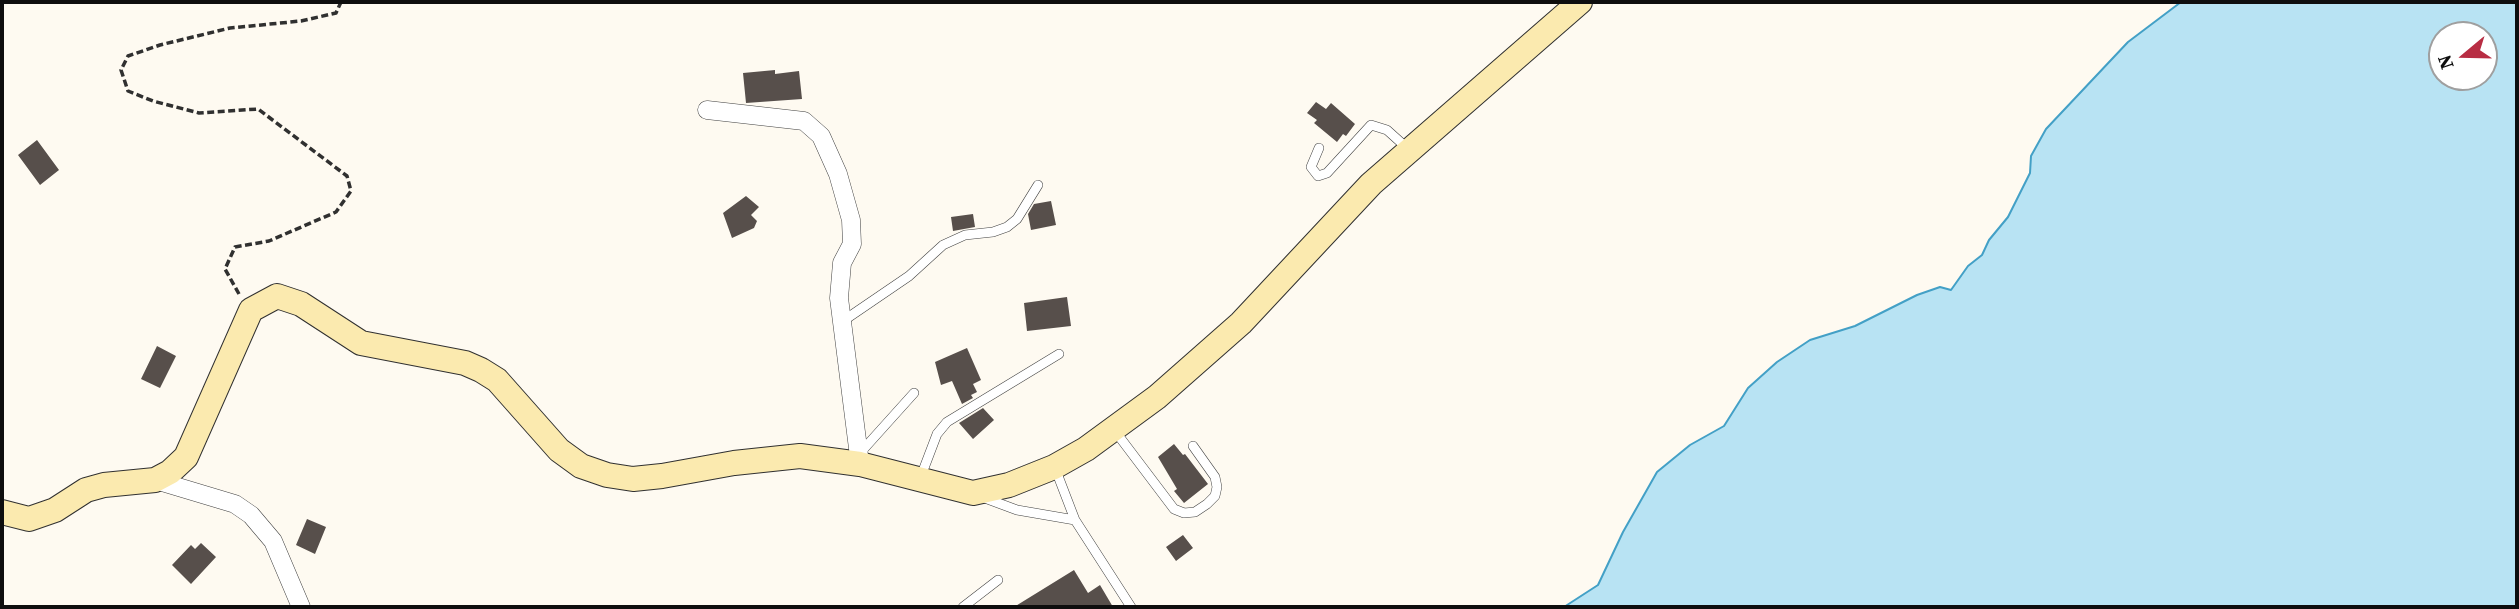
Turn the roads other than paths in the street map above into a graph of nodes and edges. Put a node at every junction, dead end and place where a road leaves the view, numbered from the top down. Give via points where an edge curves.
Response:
1 (1580, 2) edge
2 (707, 110) dead end
3 (1320, 148) dead end
4 (1408, 149) junction
5 (1038, 186) dead end
6 (841, 322) junction
7 (1059, 354) dead end
8 (914, 394) dead end
9 (1114, 430) junction
10 (1193, 446) dead end
11 (860, 458) junction
12 (1054, 467) junction
13 (920, 478) junction
14 (155, 480) junction
15 (974, 493) junction
16 (2, 512) edge
17 (1075, 520) junction
18 (998, 580) dead end
19 (301, 607) edge
20 (963, 607) edge
21 (1131, 607) edge

1 - 4 street
2 - 6 street via 804,121 821,136 851,220 852,244 842,270
3 - 4 lane via 1311,167 1318,176 1371,125 1387,130
4 - 9 street via 1241,323
5 - 6 lane via 1007,227 965,235 943,245 909,276
6 - 11 street
7 - 13 lane via 947,422 937,433
8 - 11 lane
9 - 10 lane via 1174,509 1184,513 1207,504 1217,487
9 - 12 street
11 - 13 street
11 - 14 street via 800,456 662,476 607,475 581,466 559,450 497,380 481,370 361,342 287,297 266,299 251,310 186,457
12 - 15 street
12 - 17 lane
13 - 15 street
14 - 16 street via 95,488 29,519
14 - 19 street via 235,504 251,515 273,541
15 - 17 lane via 1017,510
17 - 21 lane
18 - 20 lane

